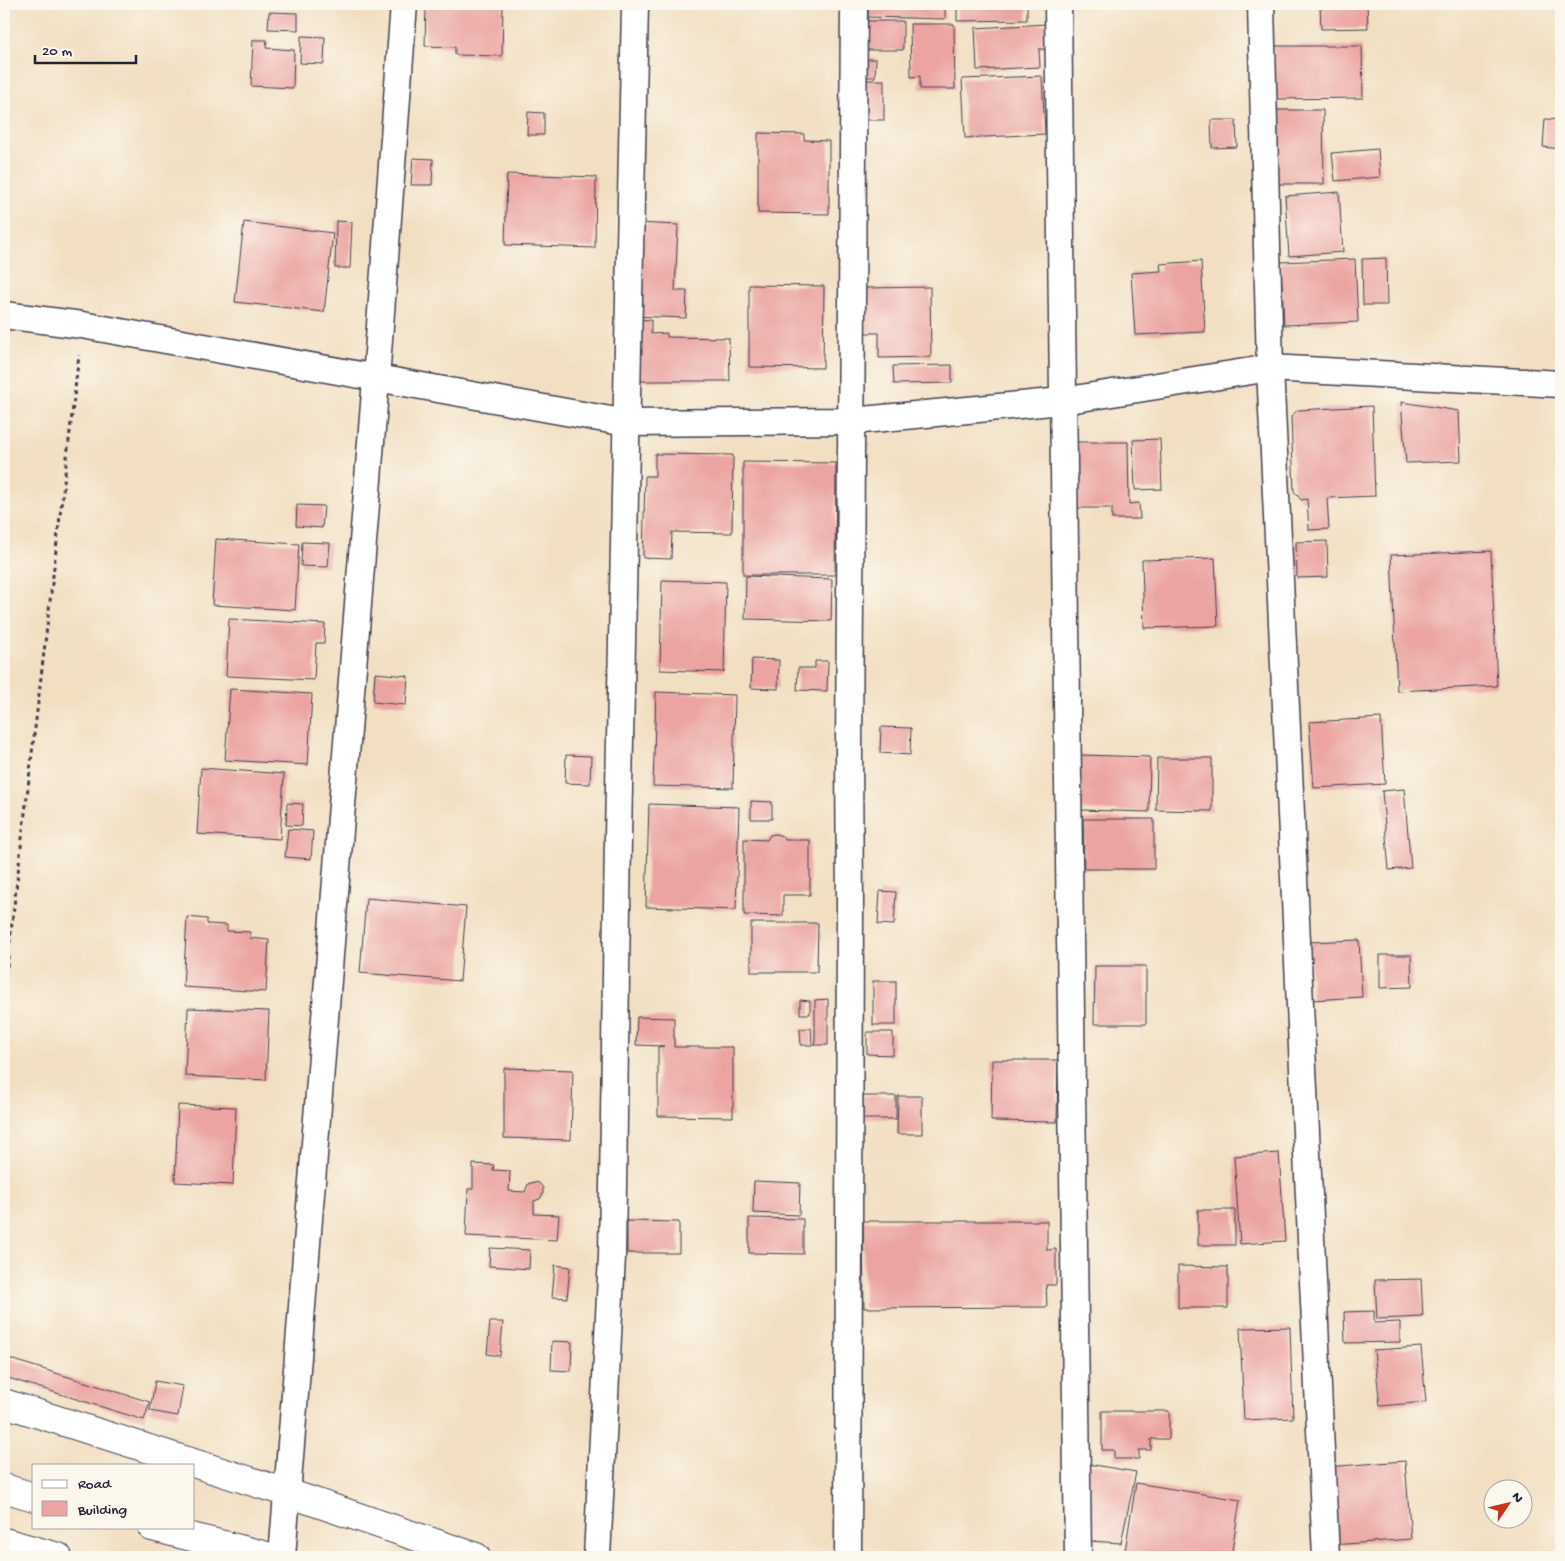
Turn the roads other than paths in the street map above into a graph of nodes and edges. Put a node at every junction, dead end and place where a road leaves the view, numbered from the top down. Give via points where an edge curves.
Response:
1 (404, 4) edge
2 (635, 4) edge
3 (854, 4) edge
4 (1058, 4) edge
5 (1261, 4) edge
6 (4, 315) edge
7 (1270, 368) junction
8 (376, 379) junction
9 (1561, 384) edge
10 (1062, 400) junction
11 (852, 421) junction
12 (627, 423) junction
13 (4, 1403) edge
14 (4, 1488) edge
15 (288, 1493) junction
16 (32, 1496) edge
17 (156, 1528) edge
18 (4, 1542) edge
19 (58, 1557) edge
20 (271, 1557) edge
21 (282, 1557) edge
22 (476, 1557) edge
23 (597, 1557) edge
24 (848, 1557) edge
25 (1078, 1557) edge
26 (1326, 1557) edge

1 - 8 street
2 - 12 street
3 - 11 street
4 - 10 street
5 - 7 street
6 - 8 street via 82,325
7 - 9 street
7 - 10 street
7 - 26 street
8 - 12 street
8 - 15 street
10 - 11 street
10 - 25 street
11 - 12 street
11 - 24 street
12 - 23 street via 612,1256
13 - 15 main road
14 - 16 main road
15 - 21 street
15 - 22 main road
17 - 20 main road
18 - 19 main road

